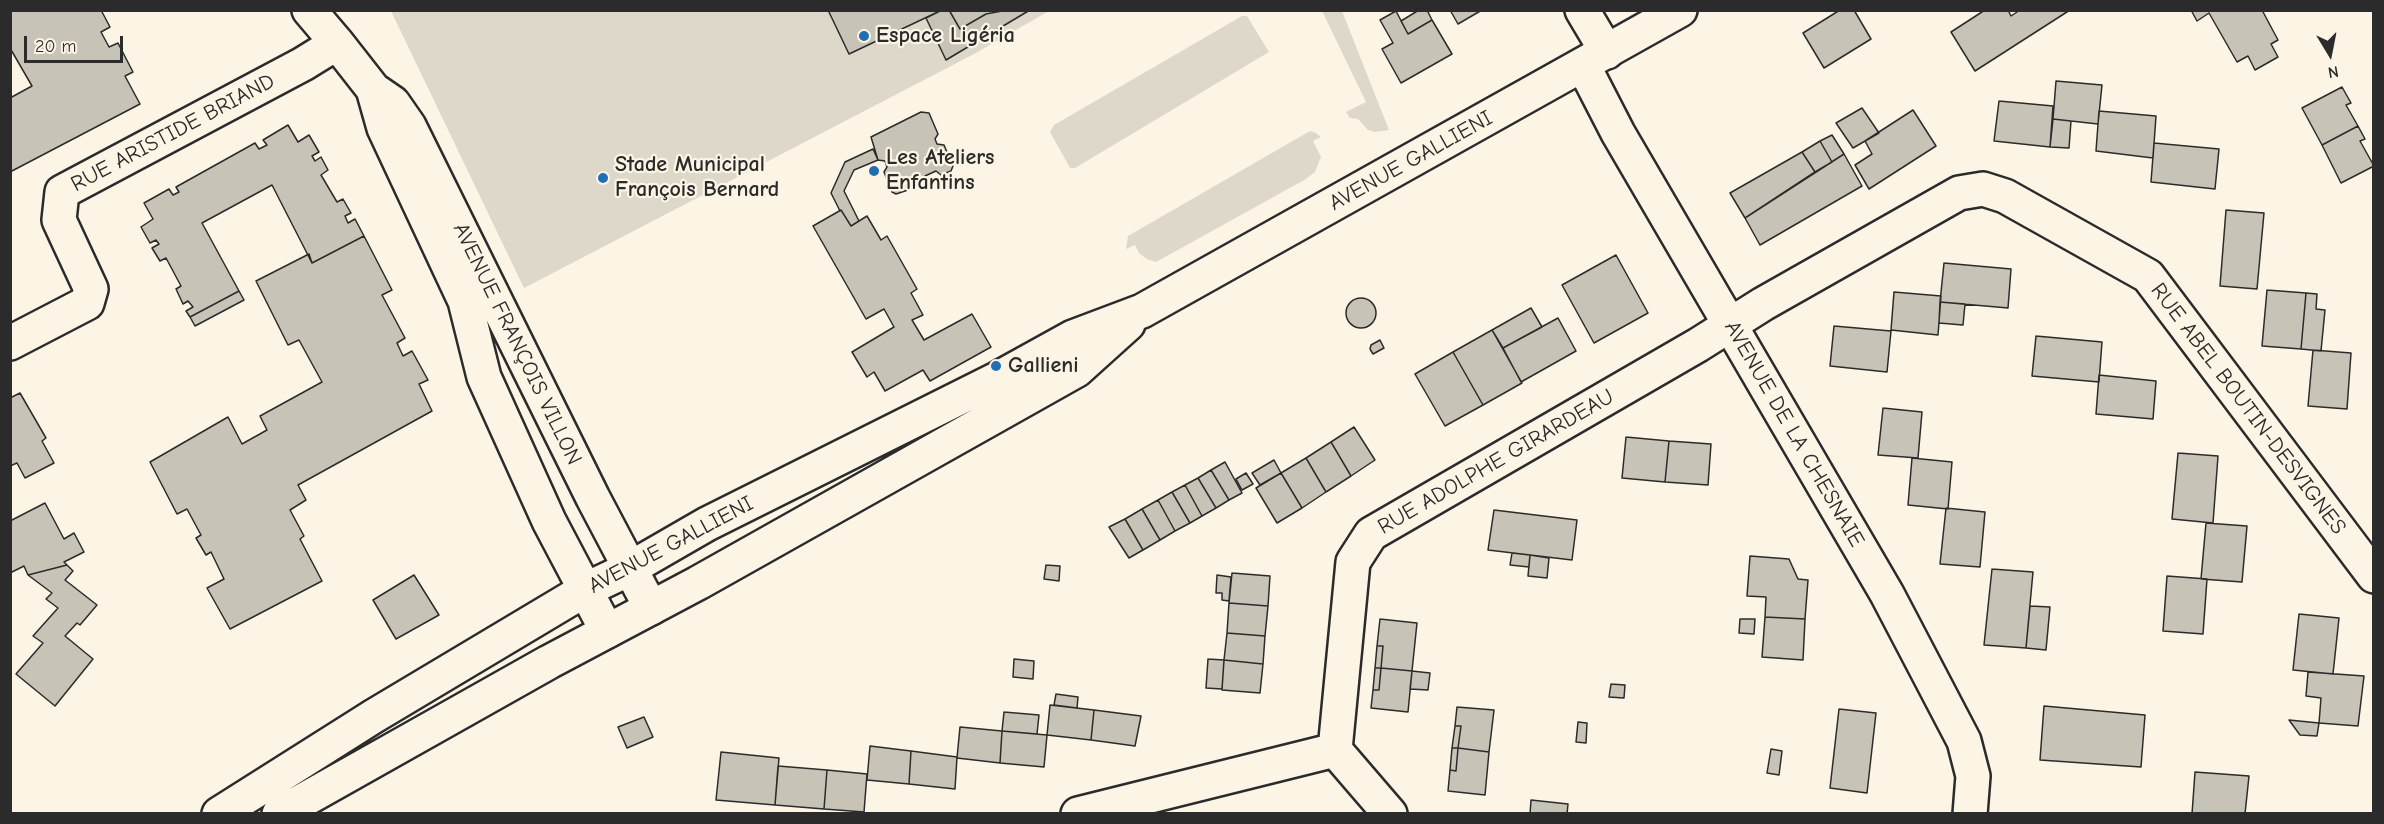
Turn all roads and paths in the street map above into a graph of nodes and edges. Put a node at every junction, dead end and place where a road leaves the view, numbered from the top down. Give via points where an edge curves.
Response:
1 (309, 10) edge
2 (1582, 10) edge
3 (1680, 10) edge
4 (337, 42) junction
5 (1595, 58) junction
6 (373, 89) junction
7 (1142, 311) junction
8 (1732, 326) junction
9 (10, 343) edge
10 (629, 569) junction
11 (2373, 576) edge
12 (585, 590) junction
13 (651, 608) junction
14 (607, 631) junction
15 (1335, 750) junction
16 (219, 813) edge
17 (279, 813) edge
18 (1078, 813) edge
19 (1390, 813) edge
20 (1970, 813) edge

1 - 4 street, AVENUE FRANÇOIS VILLON
2 - 5 street, AVENUE DE LA CHESNAIE
3 - 5 street, AVENUE GALLIENI
4 - 6 street, AVENUE FRANÇOIS VILLON
4 - 9 street, RUE ARISTIDE BRIAND via 303,64 62,192 59,220 91,289 87,303
5 - 7 street, AVENUE GALLIENI
5 - 8 street, AVENUE DE LA CHESNAIE via 1618,133
6 - 10 street, AVENUE FRANÇOIS VILLON via 393,103 409,126
6 - 12 street, AVENUE FRANÇOIS VILLON via 384,128 465,301 484,377
7 - 10 street, AVENUE GALLIENI via 1073,337 707,524
7 - 13 street, AVENUE GALLIENI via 1077,370
8 - 11 street, RUE ABEL BOUTIN-DESVIGNES via 1763,304 1959,194 1983,189 2005,195 2148,276
8 - 15 street, RUE ADOLPHE GIRARDEAU via 1371,534 1353,562
8 - 20 street, AVENUE DE LA CHESNAIE via 1887,594 1964,741 1973,776
10 - 12 street, AVENUE GALLIENI
10 - 13 street, AVENUE FRANÇOIS VILLON
12 - 14 street, AVENUE FRANÇOIS VILLON
12 - 16 street, AVENUE GALLIENI
13 - 14 street, AVENUE GALLIENI
14 - 17 street, AVENUE GALLIENI
15 - 18 street
15 - 19 street

